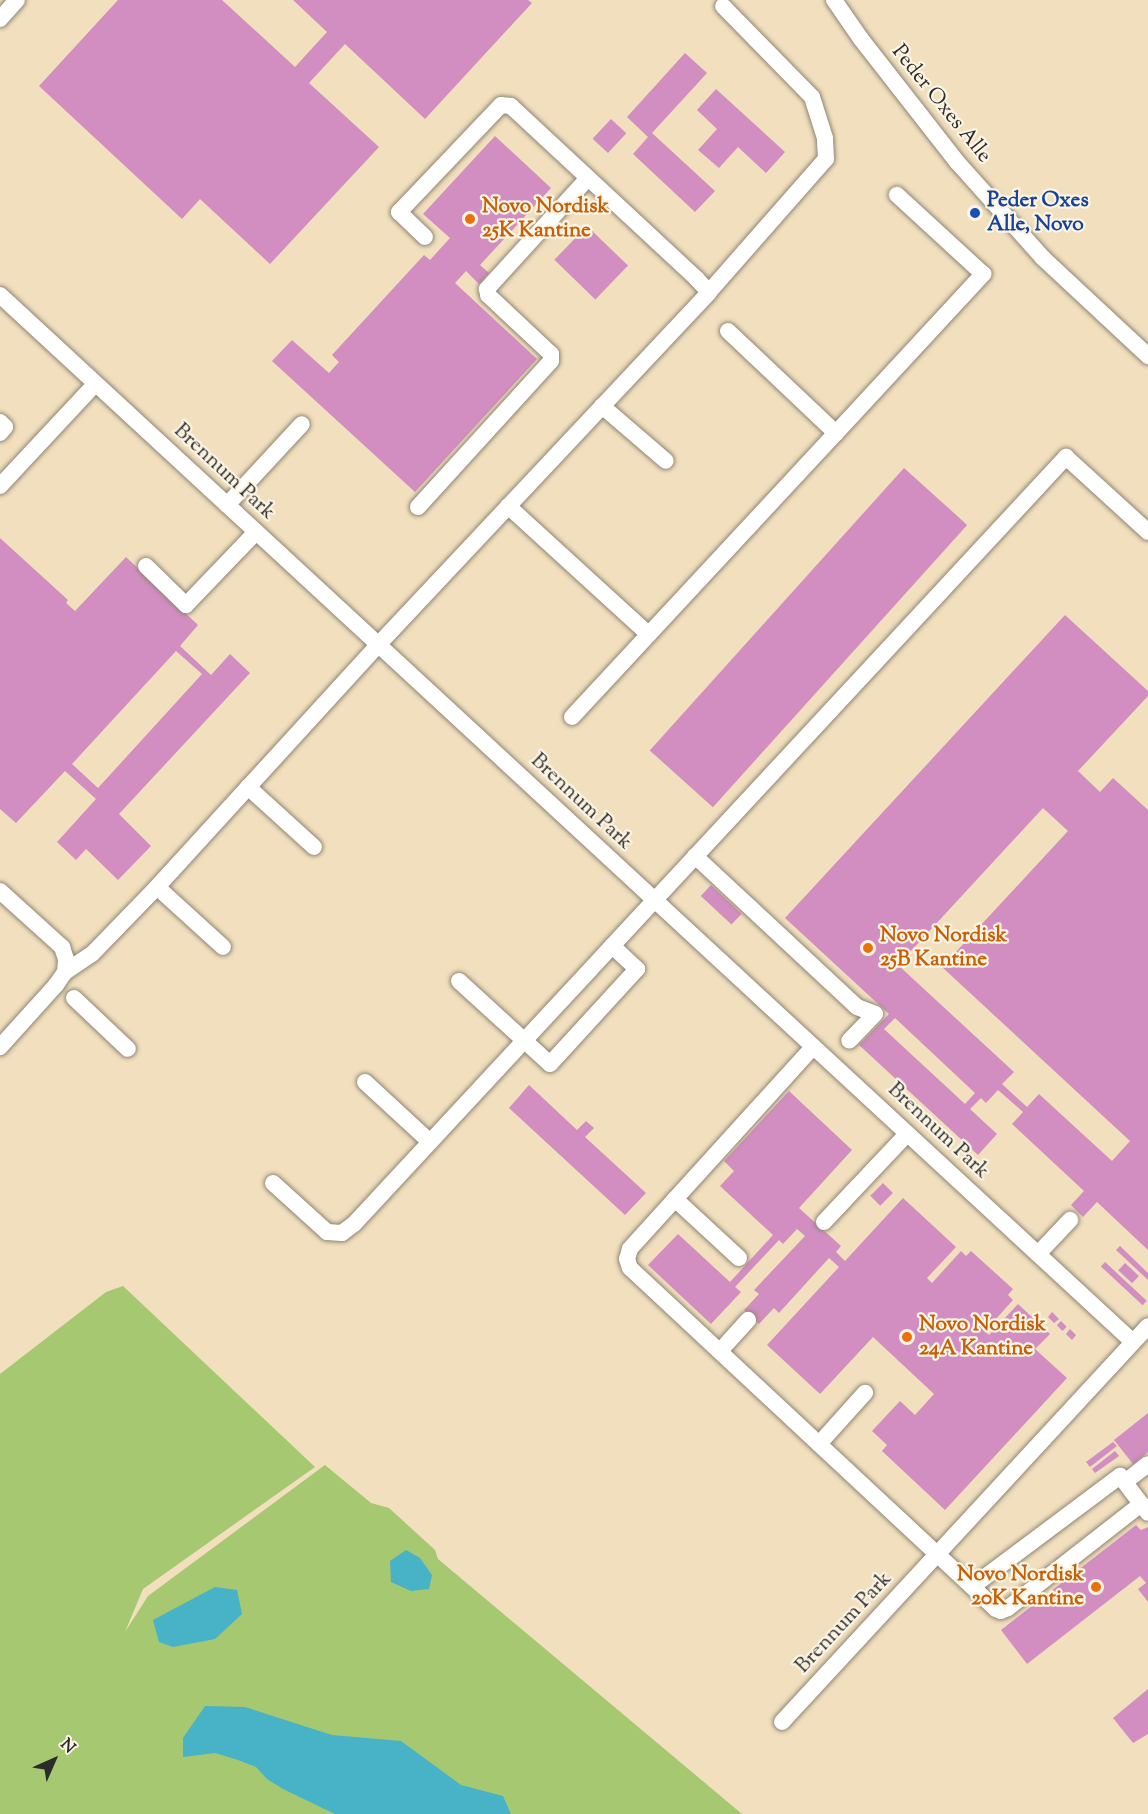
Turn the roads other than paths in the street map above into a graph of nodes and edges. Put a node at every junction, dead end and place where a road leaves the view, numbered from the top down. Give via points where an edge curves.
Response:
1 (17, 0) edge
2 (834, 0) edge
3 (723, 6) dead end
4 (0, 19) edge
5 (588, 178) junction
6 (897, 195) dead end
7 (425, 237) dead end
8 (709, 292) junction
9 (0, 295) edge
10 (728, 332) dead end
11 (1148, 356) edge
12 (95, 384) junction
13 (602, 406) junction
14 (0, 422) edge
15 (302, 424) dead end
16 (0, 432) edge
17 (836, 433) junction
18 (666, 461) dead end
19 (0, 486) edge
20 (227, 505) junction
21 (508, 506) junction
22 (418, 507) dead end
23 (256, 532) junction
24 (1148, 532) edge
25 (146, 566) dead end
26 (648, 634) junction
27 (378, 645) junction
28 (572, 717) dead end
29 (248, 787) junction
30 (314, 847) dead end
31 (695, 856) junction
32 (157, 887) junction
33 (0, 891) edge
34 (654, 899) junction
35 (612, 946) junction
36 (223, 947) dead end
37 (65, 972) junction
38 (459, 981) dead end
39 (74, 998) dead end
40 (524, 1041) junction
41 (849, 1041) dead end
42 (0, 1047) edge
43 (813, 1047) junction
44 (128, 1049) dead end
45 (365, 1082) dead end
46 (907, 1134) junction
47 (430, 1142) junction
48 (273, 1183) dead end
49 (675, 1199) junction
50 (1070, 1220) dead end
51 (824, 1222) dead end
52 (1038, 1254) junction
53 (739, 1258) dead end
54 (748, 1320) dead end
55 (1148, 1326) edge
56 (1132, 1341) junction
57 (720, 1351) junction
58 (865, 1393) dead end
59 (819, 1444) junction
60 (1148, 1464) edge
61 (1123, 1479) junction
62 (1144, 1509) edge
63 (938, 1555) junction
64 (973, 1586) junction
65 (782, 1722) dead end

1 - 4 street
2 - 11 street, Peder Oxes Alle via 958,163 1043,258
3 - 8 street via 812,98 825,138 826,159
5 - 7 street via 511,106 501,105 399,212
5 - 8 street
5 - 22 street via 487,289 488,295 551,354 552,361
6 - 17 street via 983,274
8 - 13 street
9 - 12 street, Brennum Park
10 - 17 street
12 - 19 street
12 - 20 street, Brennum Park
13 - 18 street
13 - 21 street
14 - 16 street via 5,427
15 - 20 street
17 - 26 street
20 - 23 street, Brennum Park
21 - 26 street
21 - 27 street
23 - 25 street via 186,605
23 - 27 street, Brennum Park
24 - 31 street via 1066,457
26 - 28 street
27 - 29 street
27 - 34 street, Brennum Park
29 - 30 street
29 - 32 street
31 - 34 street
31 - 41 street via 857,1007 874,1014
32 - 36 street
32 - 37 street via 92,954
33 - 37 street via 62,947
34 - 35 street
34 - 43 street, Brennum Park
35 - 40 street
35 - 40 street via 637,969 550,1064
37 - 42 street
38 - 40 street
39 - 44 street
40 - 47 street
43 - 46 street, Brennum Park
43 - 49 street
45 - 47 street
46 - 51 street
46 - 52 street, Brennum Park
47 - 48 street via 342,1233 327,1232
49 - 53 street
49 - 57 street via 630,1249 627,1259 630,1268
50 - 52 street
52 - 56 street, Brennum Park
54 - 57 street
55 - 56 street, Brennum Park
56 - 63 street, Brennum Park
57 - 59 street
58 - 59 street
59 - 63 street
60 - 61 street
61 - 62 street
61 - 64 street
62 - 64 street via 1001,1611
63 - 64 street
63 - 65 street, Brennum Park

